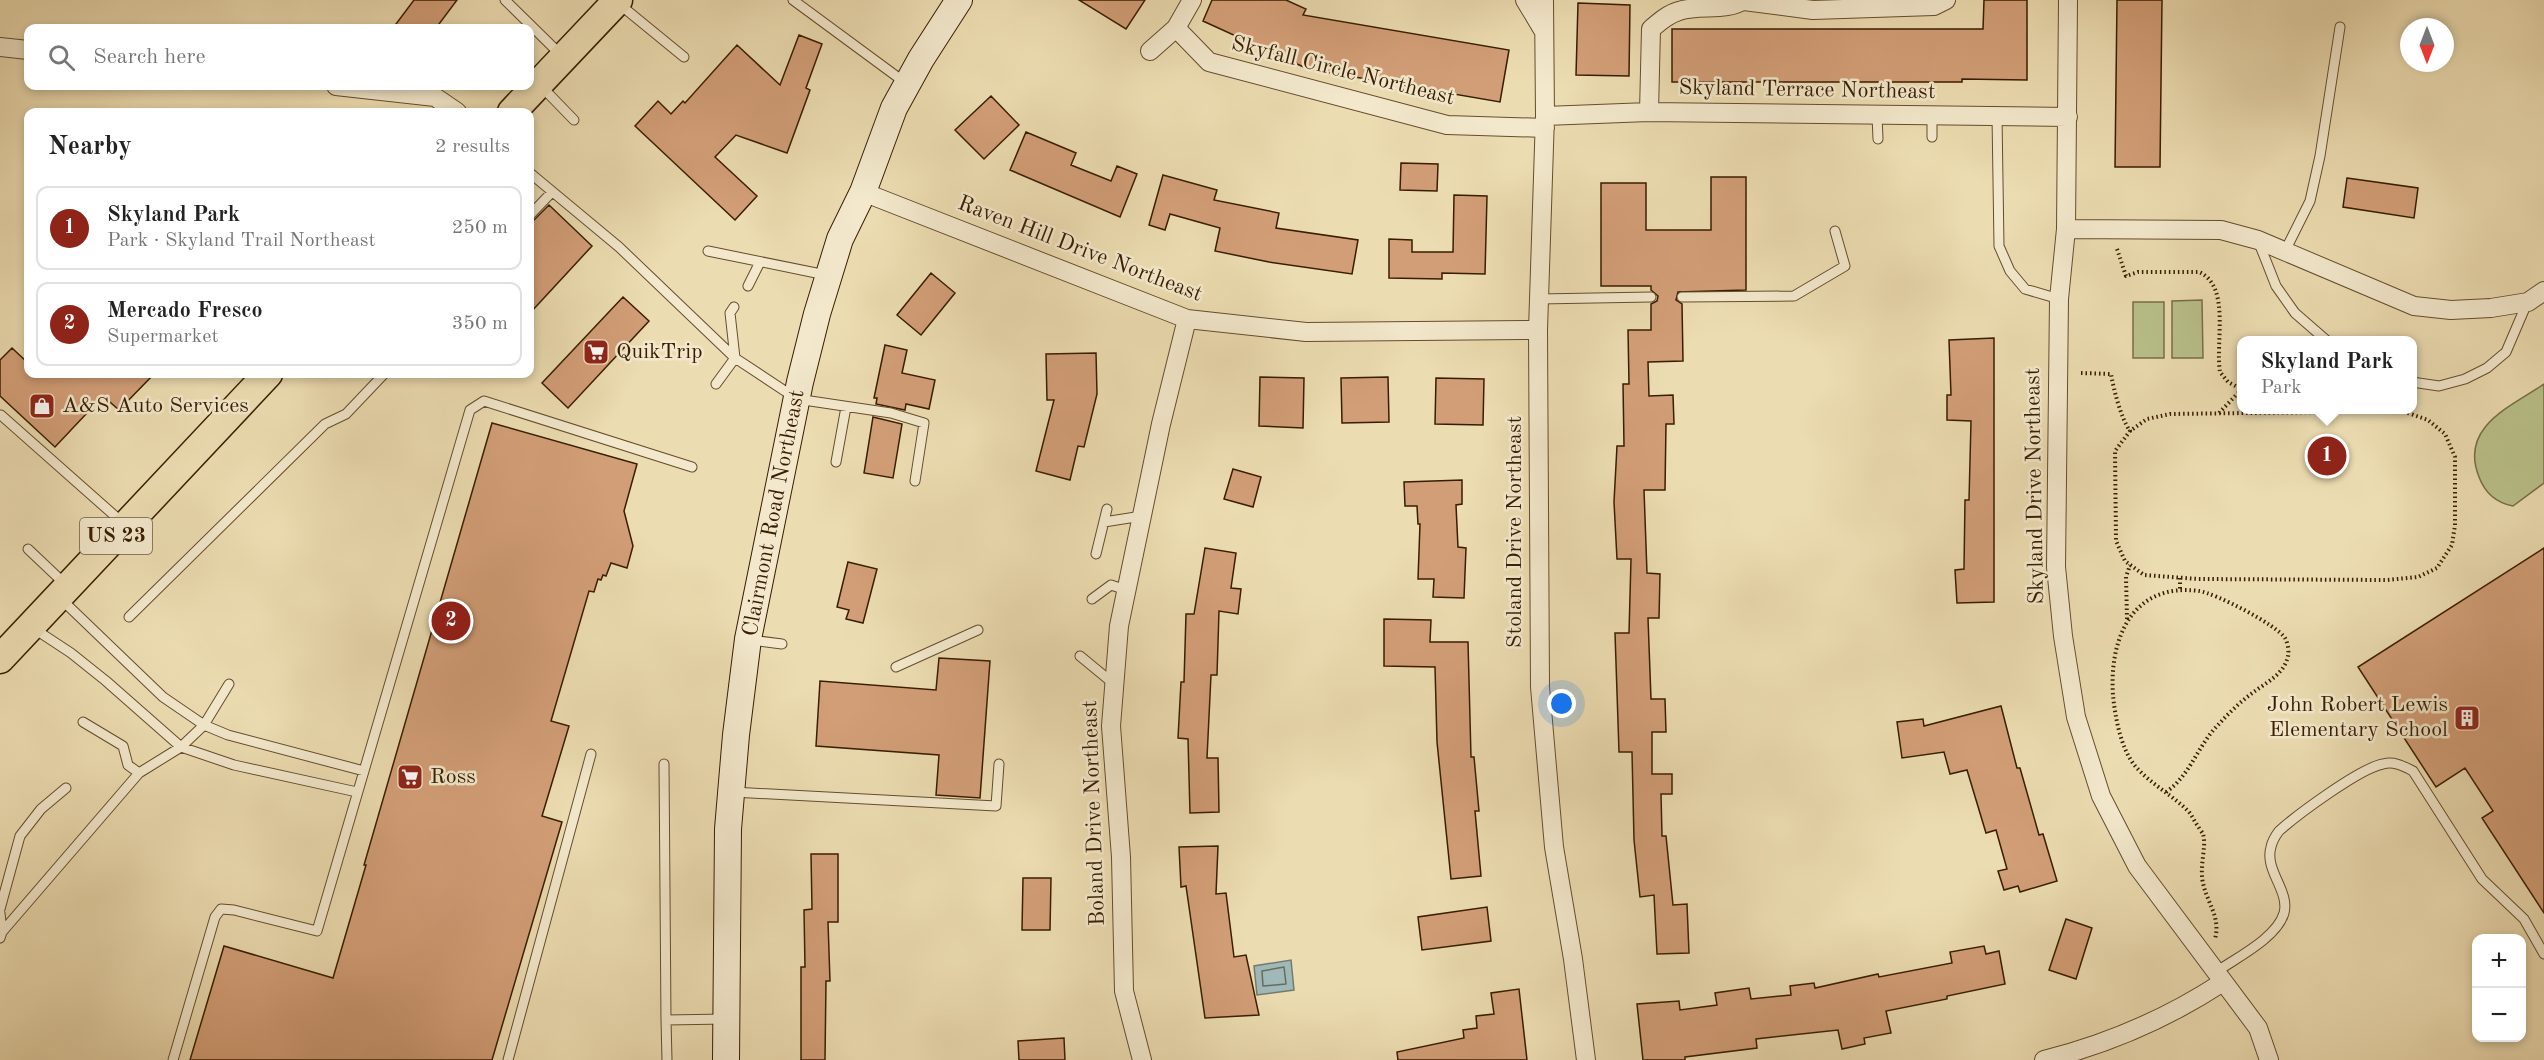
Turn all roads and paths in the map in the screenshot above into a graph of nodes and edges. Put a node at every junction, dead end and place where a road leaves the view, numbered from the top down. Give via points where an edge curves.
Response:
1 (505, 0) edge
2 (793, 0) edge
3 (959, 0) edge
4 (1192, 0) edge
5 (1525, 0) edge
6 (1544, 0) edge
7 (1946, 0) edge
8 (2068, 0) edge
9 (617, 1) edge
10 (1744, 1) edge
11 (529, 24) edge
12 (2340, 27) dead end
13 (1176, 28) junction
14 (534, 29) edge
15 (1545, 34) junction
16 (0, 47) edge
17 (24, 50) edge
18 (1150, 51) dead end
19 (684, 57) dead end
20 (564, 58) junction
21 (539, 84) junction
22 (908, 84) junction
23 (534, 89) edge
24 (372, 90) edge
25 (533, 90) edge
26 (451, 108) edge
27 (517, 108) edge
28 (1649, 112) junction
29 (1877, 116) junction
30 (1932, 116) junction
31 (1997, 116) junction
32 (2068, 117) junction
33 (574, 120) dead end
34 (1545, 122) junction
35 (1932, 136) dead end
36 (1878, 139) dead end
37 (534, 176) edge
38 (552, 192) junction
39 (863, 192) junction
40 (534, 211) edge
41 (2066, 229) junction
42 (1835, 231) dead end
43 (2258, 240) junction
44 (2115, 245) dead end
45 (708, 251) dead end
46 (2284, 251) junction
47 (760, 262) junction
48 (829, 276) junction
49 (748, 286) dead end
50 (2544, 291) edge
51 (1651, 297) dead end
52 (1682, 297) dead end
53 (1539, 299) junction
54 (2059, 299) junction
55 (2528, 302) junction
56 (734, 307) dead end
57 (1187, 319) junction
58 (1538, 330) junction
59 (2321, 336) edge
60 (735, 358) junction
61 (2081, 373) dead end
62 (264, 378) edge
63 (380, 378) edge
64 (2417, 383) edge
65 (716, 384) dead end
66 (2237, 387) edge
67 (2237, 393) edge
68 (796, 399) junction
69 (846, 407) junction
70 (2219, 413) junction
71 (2237, 413) edge
72 (2411, 414) edge
73 (1, 415) edge
74 (2130, 431) junction
75 (836, 462) dead end
76 (692, 467) dead end
77 (915, 481) dead end
78 (1107, 509) dead end
79 (1142, 516) junction
80 (1104, 522) junction
81 (126, 525) junction
82 (28, 549) dead end
83 (1096, 554) dead end
84 (2130, 565) junction
85 (2180, 578) junction
86 (1126, 590) junction
87 (2180, 591) junction
88 (63, 592) junction
89 (1092, 599) dead end
90 (129, 617) dead end
91 (2127, 619) junction
92 (30, 627) junction
93 (978, 630) dead end
94 (748, 639) junction
95 (782, 645) dead end
96 (1080, 656) dead end
97 (0, 659) edge
98 (896, 667) dead end
99 (229, 684) dead end
100 (1114, 684) junction
101 (82, 722) dead end
102 (204, 725) junction
103 (181, 747) junction
104 (591, 754) dead end
105 (664, 764) dead end
106 (999, 764) dead end
107 (364, 771) junction
108 (139, 773) junction
109 (66, 788) dead end
110 (357, 792) junction
111 (731, 792) junction
112 (2166, 792) junction
113 (0, 911) edge
114 (1, 935) edge
115 (2215, 939) dead end
116 (2542, 953) edge
117 (2220, 977) junction
118 (726, 1019) junction
119 (666, 1020) junction
120 (173, 1060) edge
121 (508, 1060) edge
122 (667, 1060) edge
123 (726, 1060) edge
124 (1142, 1060) edge
125 (1586, 1060) edge
126 (2044, 1060) edge
127 (2269, 1060) edge

1 - 11 lane
2 - 22 lane
3 - 22 main road, Clairmont Road Northeast
4 - 13 street
5 - 15 street
6 - 15 street, Stoland Drive Northeast
7 - 10 street via 1934,6 1813,9
8 - 32 street, Skyland Drive Northeast
9 - 19 lane
9 - 20 main road
10 - 28 street via 1726,7 1677,11 1651,29
12 - 46 lane via 2310,201
13 - 18 street
13 - 34 street, Skyfall Circle Northeast via 1209,62 1447,126
14 - 20 lane
15 - 34 street, Stoland Drive Northeast
16 - 17 street
20 - 21 main road
21 - 23 main road
21 - 33 lane
22 - 39 main road, Clairmont Road Northeast via 894,108
24 - 26 street via 435,97
25 - 27 main road
28 - 29 street, Skyland Terrace Northeast
28 - 34 street, Skyland Terrace Northeast
29 - 30 street, Skyland Terrace Northeast
29 - 36 lane
30 - 31 street, Skyland Terrace Northeast
30 - 35 lane
31 - 32 street, Skyland Terrace Northeast
31 - 54 lane via 1999,246 2010,271 2025,289
32 - 41 street, Skyland Drive Northeast
34 - 53 street, Stoland Drive Northeast
37 - 38 lane
38 - 40 lane
38 - 60 lane via 619,247
39 - 48 main road, Clairmont Road Northeast via 840,239
39 - 57 street, Raven Hill Drive Northeast
41 - 43 street via 2221,230
41 - 54 street, Skyland Drive Northeast
42 - 52 lane via 1845,266 1794,296
43 - 46 street
43 - 59 lane via 2276,286 2295,313
44 - 66 path via 2126,276 2138,272 2199,272 2213,282 2218,297 2220,372
45 - 47 lane
46 - 55 street via 2414,306 2451,310
47 - 48 lane
47 - 49 lane
48 - 68 main road, Clairmont Road Northeast
50 - 55 street
51 - 53 lane
53 - 58 street, Stoland Drive Northeast
54 - 117 street, Skyland Drive Northeast via 2056,567 2076,717 2101,796 2137,866
55 - 64 lane via 2506,352 2487,368 2465,380 2439,386
56 - 60 lane via 730,313
57 - 58 street, Raven Hill Drive Northeast via 1306,332
57 - 79 street, Boland Drive Northeast
58 - 125 street, Stoland Drive Northeast via 1540,687 1554,847
60 - 65 lane
60 - 68 lane
61 - 74 path via 2111,375
62 - 81 main road, US 23
63 - 90 lane via 346,414 325,424
67 - 70 path
68 - 69 lane
68 - 94 main road, Clairmont Road Northeast
69 - 75 lane
69 - 77 lane via 891,413 924,423
70 - 71 path
70 - 74 path via 2158,416 2146,419
72 - 85 path via 2428,420 2445,434 2455,457 2456,525 2452,545 2437,568 2418,577 2387,580
73 - 81 lane
74 - 84 path via 2115,451 2116,541
76 - 107 lane via 484,401 470,410
78 - 80 lane
79 - 80 lane
79 - 86 street, Boland Drive Northeast
80 - 83 lane
81 - 88 main road, US 23
82 - 88 lane
84 - 85 path via 2144,576
84 - 91 path via 2126,577
85 - 87 path
86 - 89 lane via 1111,585
86 - 100 street, Boland Drive Northeast
87 - 91 path via 2162,594
87 - 112 path via 2213,594 2230,603 2284,637 2289,654 2278,674 2212,731 2179,783
88 - 92 main road, US 23
88 - 102 lane via 163,697
91 - 112 path via 2112,662 2114,704 2123,741 2135,766
92 - 97 main road, US 23
92 - 103 lane via 71,653
93 - 98 lane
94 - 95 lane
94 - 111 main road, Clairmont Road Northeast
96 - 100 lane
99 - 102 lane
100 - 124 street, Boland Drive Northeast via 1111,726 1121,856 1124,991
101 - 108 lane via 123,746 128,765
102 - 103 lane
102 - 107 lane
103 - 108 lane
103 - 110 lane via 234,765
104 - 121 lane
105 - 119 lane
106 - 111 lane via 996,806
107 - 110 lane
108 - 114 lane
109 - 113 lane via 41,809 20,836
110 - 120 lane via 317,931 221,909
111 - 118 main road, Clairmont Road Northeast
112 - 115 path via 2189,812 2203,833 2200,865 2218,927
113 - 114 lane
116 - 117 lane via 2524,919 2482,879 2413,771 2400,764 2383,764 2363,772 2277,833 2270,849 2273,873 2283,893 2284,913 2273,933
117 - 126 street via 2183,1008 2114,1038
117 - 127 street, Skyland Drive Northeast via 2258,1028
118 - 119 lane
118 - 123 main road, Clairmont Road Northeast
119 - 122 lane

